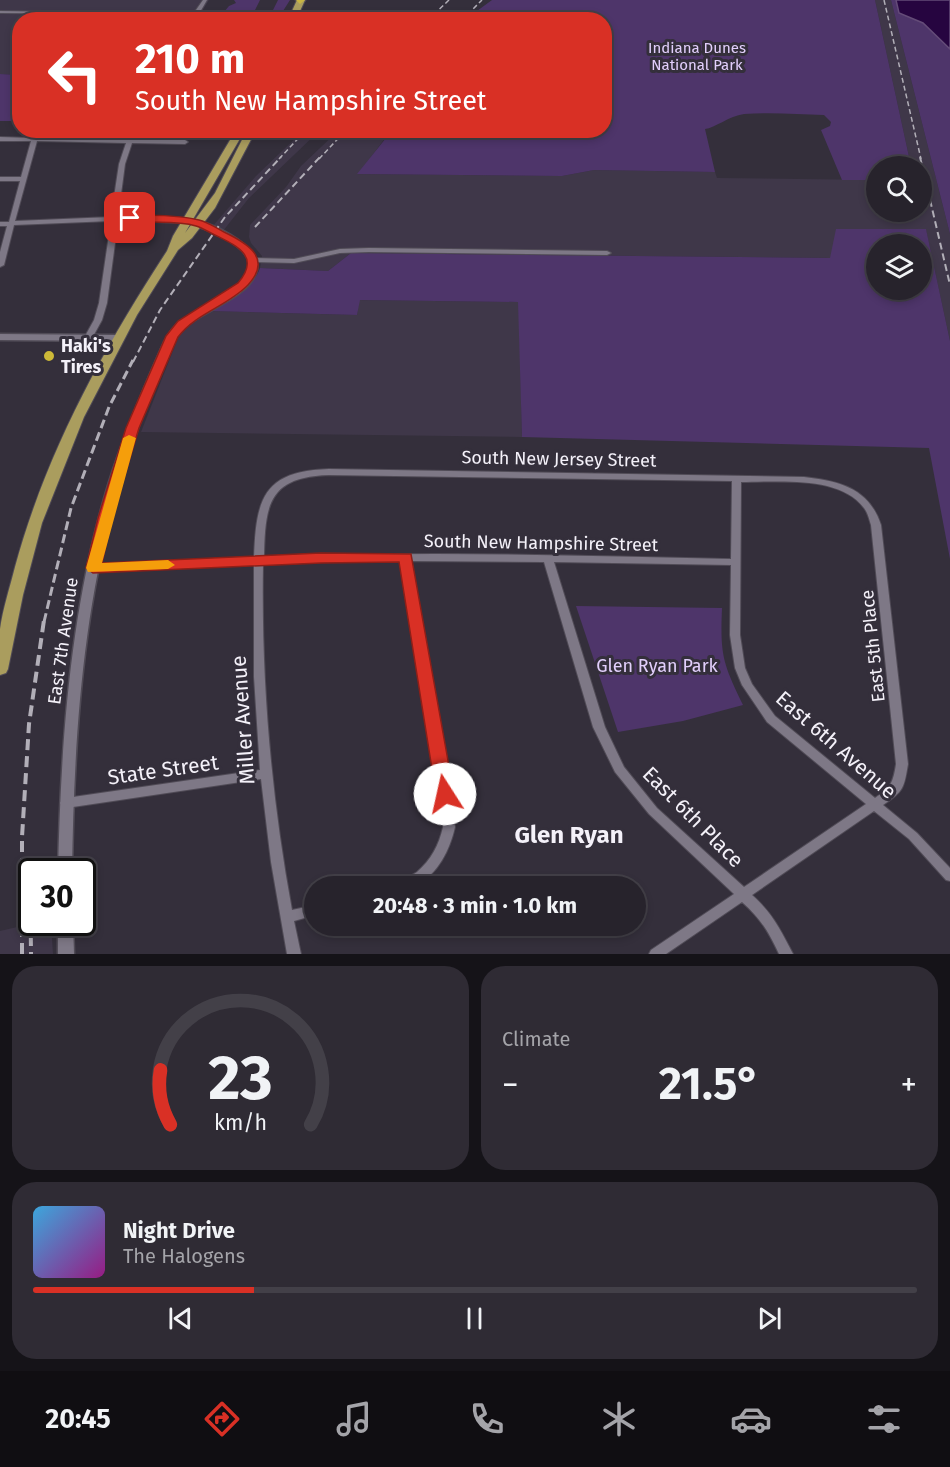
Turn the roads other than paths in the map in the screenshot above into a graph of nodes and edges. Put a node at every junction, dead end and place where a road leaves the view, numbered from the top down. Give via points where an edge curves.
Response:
1 (205, 0) edge
2 (196, 12) edge
3 (237, 138) edge
4 (248, 138) edge
5 (0, 139) edge
6 (34, 140) junction
7 (130, 141) junction
8 (185, 142) dead end
9 (0, 179) edge
10 (23, 179) junction
11 (115, 218) junction
12 (193, 222) junction
13 (0, 224) edge
14 (11, 224) junction
15 (607, 253) dead end
16 (253, 261) junction
17 (0, 265) edge
18 (0, 337) edge
19 (88, 338) junction
20 (118, 338) junction
21 (737, 478) junction
22 (278, 486) joint
23 (841, 487) joint
24 (405, 558) junction
25 (548, 559) junction
26 (259, 560) junction
27 (737, 562) junction
28 (93, 568) junction
29 (0, 669) edge
30 (266, 774) junction
31 (66, 803) junction
32 (873, 805) junction
33 (65, 858) edge
34 (419, 876) edge
35 (950, 876) edge
36 (743, 895) junction
37 (304, 913) edge
38 (286, 917) junction
39 (65, 936) edge
40 (66, 954) edge
41 (294, 954) edge
42 (656, 954) edge
43 (786, 954) edge

1 - 2 street
3 - 12 main road
4 - 12 main road via 227,179
5 - 6 street
6 - 7 street
6 - 10 street
7 - 8 street
7 - 11 street via 122,164
9 - 10 street
10 - 14 street
11 - 12 street
11 - 14 street
11 - 19 street via 102,309
12 - 16 street via 241,244
12 - 20 main road via 178,236
13 - 14 street
14 - 17 street
15 - 16 street via 359,250 294,261
16 - 28 street, East 7th Avenue via 251,273 242,285 182,323 172,336 133,428
18 - 19 street
19 - 20 street
20 - 29 main road via 71,434 35,522
21 - 22 street, South New Jersey Street via 328,472 302,475
21 - 23 street, South New Jersey Street via 815,480
21 - 27 street, East 6th Avenue
22 - 26 street, Miller Avenue via 265,506
23 - 32 street, East 5th Place via 861,498 874,517 902,764 899,784
24 - 25 street, South New Hampshire Street
24 - 26 street, South New Hampshire Street
24 - 34 street via 449,827 446,843 435,862
25 - 27 street, South New Hampshire Street
25 - 36 street, East 6th Place via 599,727 619,769 653,811
26 - 28 street, South New Hampshire Street
26 - 30 street, Miller Avenue via 257,635
27 - 32 street, East 6th Avenue via 736,652 747,684 771,719
28 - 31 street, East 7th Avenue via 79,645
30 - 31 street, State Street
30 - 38 street, Miller Avenue
31 - 33 street, East 7th Avenue
32 - 35 street, East 6th Avenue via 931,853
32 - 36 street, East 5th Place
36 - 42 street, East 5th Place
36 - 43 street, East 6th Place via 773,927
37 - 38 street
38 - 41 street, Miller Avenue
39 - 40 street

